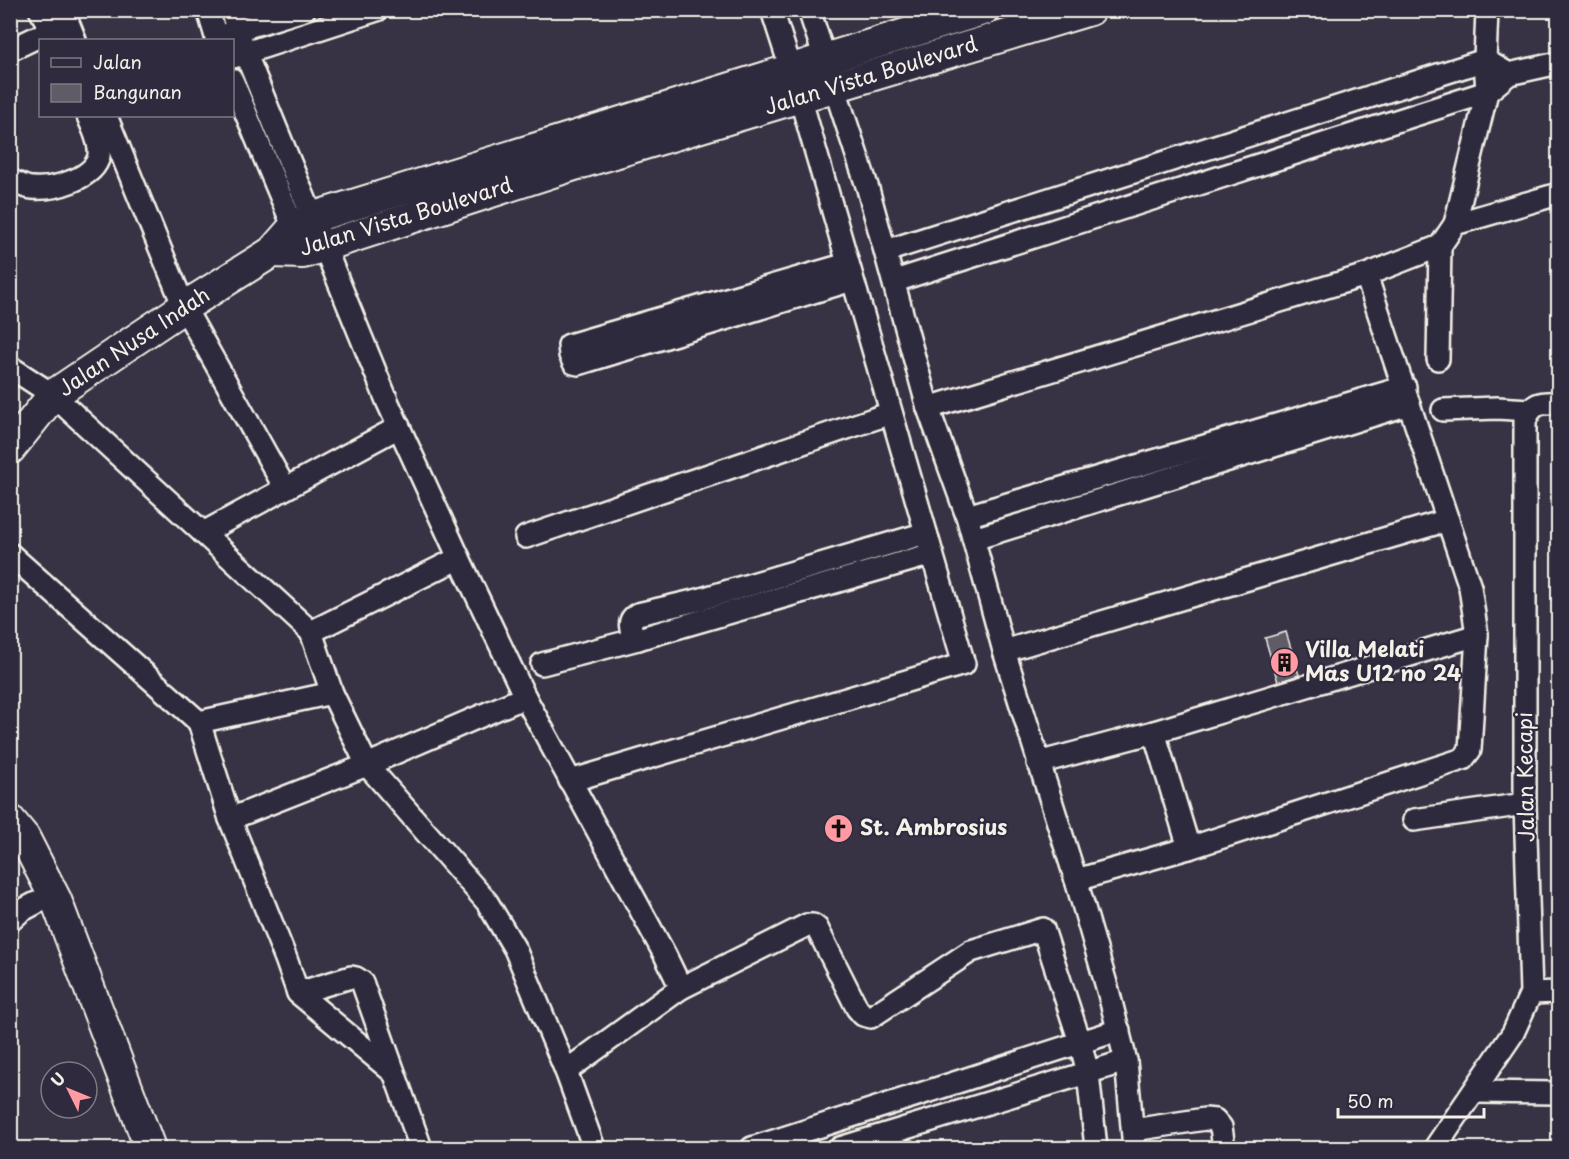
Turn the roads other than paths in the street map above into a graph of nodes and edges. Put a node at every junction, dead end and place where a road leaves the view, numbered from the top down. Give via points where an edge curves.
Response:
1 (40, 10) edge
2 (63, 10) edge
3 (208, 10) edge
4 (304, 10) edge
5 (377, 10) edge
6 (772, 10) edge
7 (809, 10) edge
8 (983, 10) edge
9 (1090, 10) edge
10 (1486, 10) edge
11 (234, 20) edge
12 (54, 35) edge
13 (75, 39) edge
14 (216, 39) edge
15 (217, 39) edge
16 (39, 40) edge
17 (10, 50) edge
18 (239, 54) edge
19 (1485, 60) junction
20 (1558, 63) edge
21 (830, 73) junction
22 (1509, 74) junction
23 (234, 84) edge
24 (795, 84) junction
25 (1487, 92) junction
26 (88, 117) edge
27 (106, 117) edge
28 (1270, 129) junction
29 (1278, 159) junction
30 (10, 180) edge
31 (1082, 189) junction
32 (1558, 194) edge
33 (1091, 218) junction
34 (1455, 224) junction
35 (309, 235) junction
36 (1440, 246) junction
37 (886, 251) junction
38 (272, 252) joint
39 (850, 272) junction
40 (1366, 274) junction
41 (895, 281) junction
42 (184, 307) junction
43 (1438, 359) dead end
44 (10, 367) edge
45 (53, 395) junction
46 (1407, 396) junction
47 (1558, 403) edge
48 (928, 408) junction
49 (1443, 410) dead end
50 (1530, 410) junction
51 (891, 413) junction
52 (399, 427) junction
53 (10, 449) edge
54 (285, 488) junction
55 (967, 516) junction
56 (1448, 520) junction
57 (203, 533) junction
58 (926, 533) junction
59 (526, 537) dead end
60 (974, 539) junction
61 (10, 554) edge
62 (932, 554) junction
63 (459, 558) junction
64 (311, 632) junction
65 (1477, 635) junction
66 (638, 639) junction
67 (1004, 651) junction
68 (542, 664) dead end
69 (332, 693) junction
70 (525, 698) junction
71 (199, 722) junction
72 (1154, 732) junction
73 (1038, 763) junction
74 (367, 765) junction
75 (570, 781) junction
76 (1525, 804) junction
77 (230, 819) junction
78 (10, 820) edge
79 (1414, 820) dead end
80 (1190, 848) junction
81 (10, 854) edge
82 (1076, 880) junction
83 (36, 903) junction
84 (10, 921) edge
85 (681, 988) junction
86 (1558, 992) edge
87 (298, 993) junction
88 (1531, 993) junction
89 (1119, 1030) junction
90 (1080, 1042) junction
91 (1125, 1061) junction
92 (566, 1071) junction
93 (394, 1073) junction
94 (1088, 1073) junction
95 (1474, 1092) junction
96 (1558, 1093) edge
97 (1134, 1139) edge
98 (131, 1149) edge
99 (150, 1149) edge
100 (421, 1149) edge
101 (594, 1149) edge
102 (752, 1149) edge
103 (840, 1149) edge
104 (1096, 1149) edge
105 (1224, 1149) edge
106 (1435, 1149) edge

1 - 12 street
2 - 13 street
3 - 14 street
4 - 11 street
5 - 18 street
6 - 24 street
7 - 21 street
8 - 21 street, Jalan Vista Boulevard
9 - 21 street, Jalan Vista Boulevard
10 - 19 street
11 - 15 street
11 - 18 street
16 - 17 street
18 - 35 street
19 - 22 street
19 - 25 street
19 - 28 street
20 - 22 street
21 - 24 street, Jalan Vista Boulevard
21 - 37 street
22 - 25 street
23 - 35 street
24 - 35 street, Jalan Vista Boulevard via 571,166
24 - 39 street
25 - 29 street
25 - 34 street
26 - 30 street via 99,156 88,174 66,184 32,188
27 - 42 street
28 - 29 street
28 - 31 street
29 - 33 street
31 - 33 street
31 - 37 street
32 - 34 street
33 - 41 street
34 - 36 street
35 - 38 street, Jalan Vista Boulevard
35 - 52 street
36 - 40 street
36 - 43 street
37 - 41 street
38 - 42 street, Jalan Nusa Indah
39 - 39 street via 578,364 570,355 570,345
39 - 51 street
40 - 46 street
40 - 48 street
41 - 48 street
42 - 45 street, Jalan Nusa Indah
42 - 54 street
44 - 45 street
45 - 53 street, Jalan Nusa Indah
45 - 57 street
46 - 55 street
46 - 56 street
46 - 60 street
47 - 50 street via 1538,404
48 - 55 street
49 - 50 street
50 - 76 street, Jalan Kecapi via 1525,421
51 - 58 street
51 - 59 street
52 - 54 street
52 - 63 street
54 - 57 street
55 - 60 street
56 - 65 street via 1470,587
56 - 67 street
57 - 64 street
58 - 62 street
58 - 66 street via 638,614 630,624
60 - 67 street
61 - 71 street
62 - 66 street
62 - 75 street via 964,664
63 - 64 street
63 - 70 street
64 - 69 street
65 - 72 street
65 - 80 street via 1470,750 1463,759
66 - 68 street
67 - 73 street
69 - 71 street
69 - 74 street
70 - 74 street
70 - 75 street
71 - 77 street
72 - 73 street
72 - 80 street
73 - 82 street
74 - 77 street
74 - 92 street via 487,902 515,950
75 - 85 street
76 - 79 street
76 - 88 street, Jalan Kecapi
77 - 87 street
78 - 99 street via 24,837 56,900
80 - 82 street
81 - 83 street
82 - 89 street
83 - 84 street
83 - 98 street
85 - 90 street via 813,925 857,1008 871,1017 971,951 1043,930
85 - 92 street
86 - 88 street
87 - 93 street
87 - 93 street via 351,977 362,982
88 - 95 street, Jalan Kecapi via 1512,1033
89 - 90 street
89 - 91 street
90 - 94 street
90 - 102 street
91 - 94 street
91 - 97 street
92 - 101 street
93 - 100 street
94 - 103 street
94 - 104 street
95 - 96 street
95 - 106 street, Jalan Kecapi
97 - 105 street via 1205,1119 1215,1120 1221,1127

